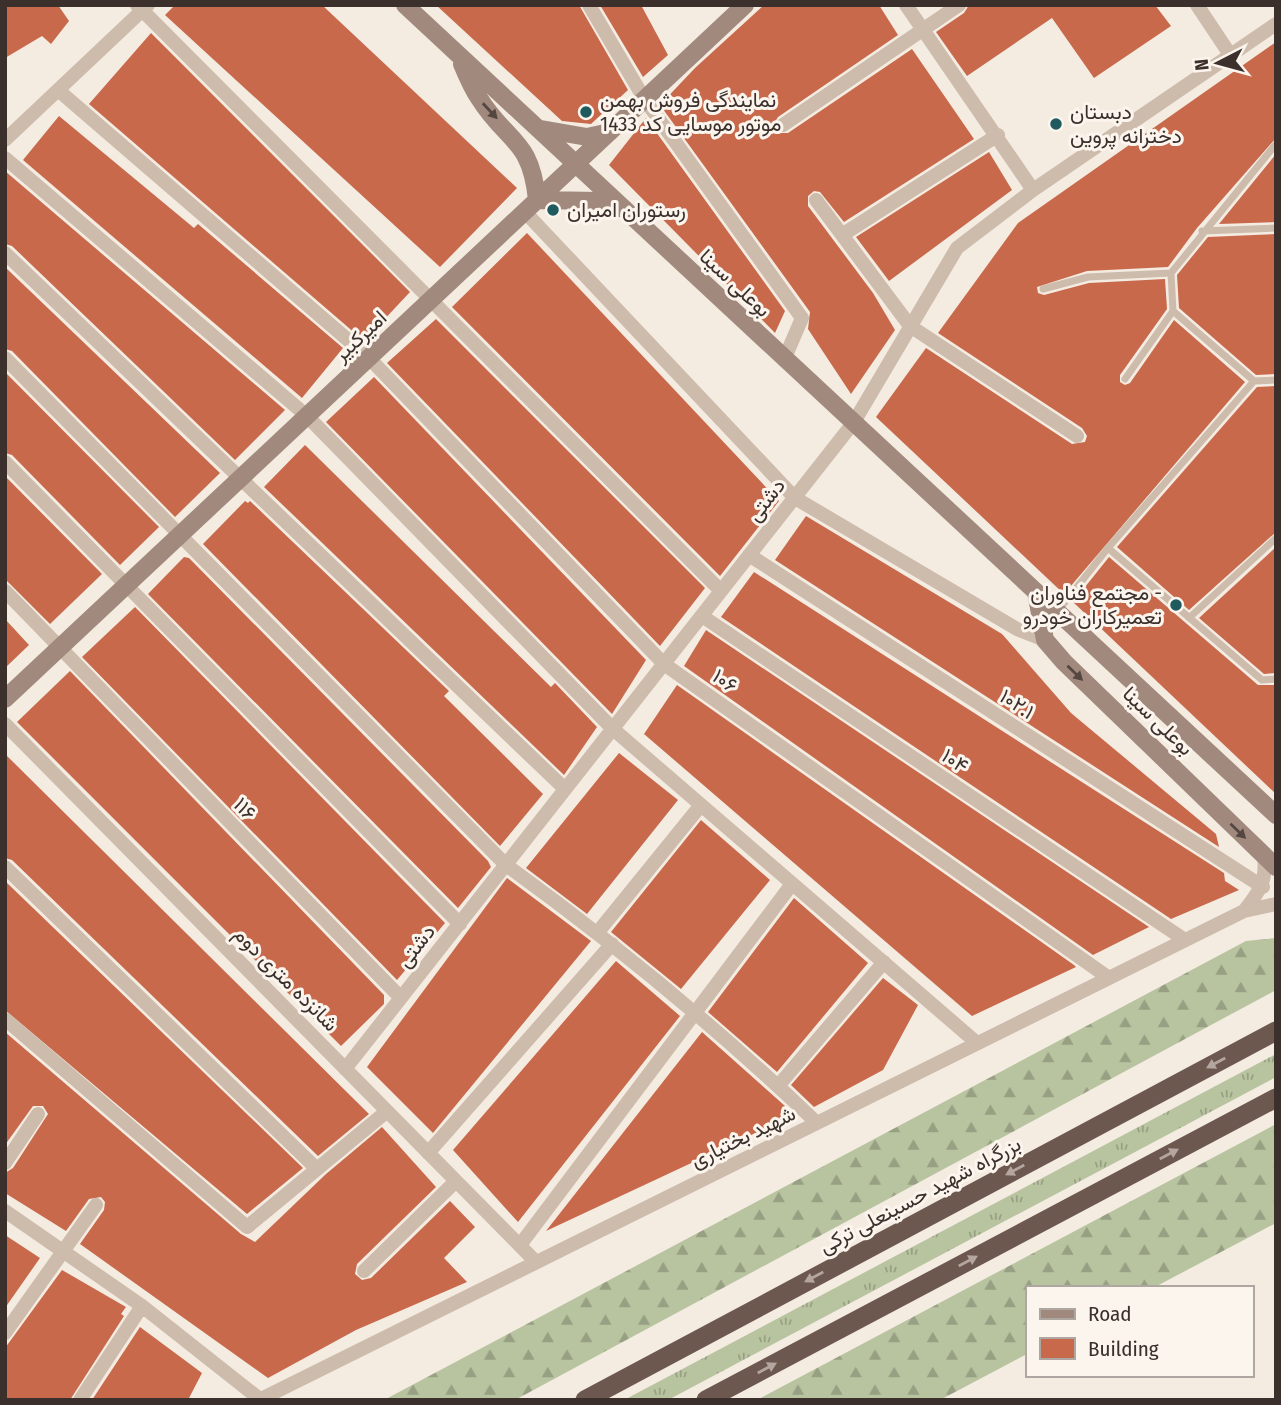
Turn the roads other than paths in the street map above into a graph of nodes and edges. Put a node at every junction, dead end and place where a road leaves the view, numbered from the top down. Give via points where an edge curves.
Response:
1 (405, 5) edge
2 (589, 5) edge
3 (745, 5) edge
4 (906, 5) edge
5 (959, 5) edge
6 (1197, 5) edge
7 (143, 7) edge
8 (1276, 24) edge
9 (923, 30) junction
10 (456, 53) junction
11 (1231, 56) junction
12 (58, 90) junction
13 (645, 100) junction
14 (783, 125) dead end
15 (535, 127) junction
16 (610, 132) junction
17 (999, 135) junction
18 (5, 140) edge
19 (1276, 144) edge
20 (5, 158) edge
21 (575, 164) junction
22 (1033, 190) junction
23 (816, 200) dead end
24 (531, 206) junction
25 (624, 210) junction
26 (1276, 228) edge
27 (1202, 231) junction
28 (842, 235) junction
29 (5, 253) edge
30 (1171, 273) junction
31 (1042, 289) dead end
32 (433, 299) junction
33 (1173, 311) junction
34 (910, 326) junction
35 (5, 358) edge
36 (369, 358) junction
37 (784, 360) junction
38 (1125, 379) dead end
39 (1276, 380) edge
40 (1254, 381) junction
41 (307, 416) junction
42 (854, 422) junction
43 (1077, 436) dead end
44 (5, 462) edge
45 (240, 479) junction
46 (795, 498) junction
47 (181, 534) junction
48 (1276, 537) edge
49 (1108, 548) junction
50 (749, 555) junction
51 (126, 586) junction
52 (5, 591) edge
53 (721, 591) junction
54 (1037, 592) junction
55 (1058, 612) junction
56 (702, 616) junction
57 (1189, 618) junction
58 (1045, 640) junction
59 (59, 649) junction
60 (664, 664) junction
61 (1276, 679) edge
62 (5, 699) edge
63 (5, 724) edge
64 (613, 729) junction
65 (565, 789) junction
66 (701, 805) junction
67 (1276, 815) edge
68 (1270, 861) edge
69 (506, 864) junction
70 (5, 867) edge
71 (792, 884) junction
72 (1263, 887) junction
73 (1276, 904) edge
74 (1244, 911) junction
75 (460, 924) junction
76 (598, 932) junction
77 (1185, 940) junction
78 (612, 944) junction
79 (884, 962) junction
80 (1109, 978) junction
81 (401, 998) junction
82 (694, 1014) junction
83 (5, 1019) edge
84 (1276, 1031) edge
85 (978, 1043) junction
86 (345, 1069) junction
87 (778, 1086) junction
88 (1276, 1098) edge
89 (386, 1112) junction
90 (38, 1114) dead end
91 (817, 1123) junction
92 (428, 1153) junction
93 (5, 1163) edge
94 (317, 1169) junction
95 (456, 1181) junction
96 (96, 1205) dead end
97 (5, 1211) edge
98 (520, 1245) junction
99 (63, 1251) junction
100 (536, 1262) junction
101 (364, 1271) dead end
102 (142, 1306) junction
103 (5, 1333) edge
104 (80, 1400) edge
105 (260, 1400) edge
106 (585, 1400) edge
107 (706, 1400) edge

1 - 10 main road, بوعلی سینا
2 - 13 street
3 - 13 main road, امیرکبیر
4 - 9 street
5 - 9 street
6 - 11 street
7 - 12 street
7 - 32 street
8 - 11 street, دشتی
9 - 14 street
9 - 17 street
10 - 15 main road, بوعلی سینا
10 -> 24 main road via 480,100 526,153 534,176
11 - 22 street, دشتی
12 - 18 street
12 - 36 street, ۱۰۶
13 - 16 main road, امیرکبیر
13 - 37 street via 802,318
15 - 16 main road via 587,137
15 - 21 main road, بوعلی سینا
16 - 21 main road, امیرکبیر
17 - 22 street
17 - 28 street
19 - 27 lane
20 - 41 street
21 - 24 main road, امیرکبیر
21 - 25 main road, بوعلی سینا
22 - 34 street, دشتی via 957,248
23 - 28 street
24 - 25 main road via 599,201
24 - 32 main road, امیرکبیر
24 - 46 street
25 - 37 main road, بوعلی سینا
26 - 27 lane
27 - 30 lane
28 - 34 street
29 - 45 street
30 - 31 lane via 1087,276
30 - 33 lane
32 - 36 main road, امیرکبیر
32 - 53 street
33 - 38 lane
33 - 40 lane
34 - 42 street, دشتی
34 - 43 street
35 - 47 street
36 - 41 main road, امیرکبیر
36 - 60 street, ۱۰۶
37 - 42 main road, بوعلی سینا
39 - 40 lane
40 - 49 lane
41 - 45 main road, امیرکبیر
41 - 64 street
42 - 46 street, دشتی
42 - 54 main road, بوعلی سینا
44 - 51 street
45 - 47 main road, امیرکبیر
45 - 65 street
46 - 50 street, دشتی
46 - 58 street via 1017,629
47 - 51 main road, امیرکبیر
47 - 69 street
48 - 57 lane
49 - 55 lane
49 - 57 lane
50 - 53 street, دشتی
50 - 72 street, ۱۰۲.۱
51 - 59 main road, امیرکبیر
51 - 75 street
52 - 59 street, ۱۱۶
53 - 56 street, دشتی
54 - 55 main road, بوعلی سینا
54 - 58 main road
55 - 58 lane
55 - 67 main road, بوعلی سینا
56 - 60 street, دشتی
56 - 77 street, ۱۰۴
57 - 61 lane via 1262,680
58 -> 68 main road, بوعلی سینا
59 - 62 main road, امیرکبیر
59 - 81 street, ۱۱۶
60 - 64 street, دشتی
60 - 80 street, ۱۰۶
63 - 86 street, شانزده متری دوم
64 - 65 street, دشتی
64 - 66 street
65 - 69 street, دشتی
66 - 71 street
66 - 76 street
68 - 72 street
69 - 75 street, دشتی
69 - 76 street
70 - 94 street
71 - 79 street
71 - 82 street
72 - 74 street
73 - 74 street
74 - 77 street, شهید بختیاری
75 - 81 street, دشتی
76 - 78 street
77 - 80 street, شهید بختیاری
78 - 82 street
78 - 92 street
79 - 85 street
79 - 87 street
80 - 85 street, شهید بختیاری
81 - 86 street, دشتی
82 - 87 street
82 - 98 street
83 - 94 street via 247,1227
84 -> 106 highway, بزرگراه شهید حسینعلی ترکی
85 - 91 street, شهید بختیاری
86 - 89 street, شانزده متری دوم
87 - 91 street
107 -> 88 highway
89 - 92 street, شانزده متری دوم
89 - 94 street
90 - 93 street
91 - 100 street, شهید بختیاری
92 - 95 street, شانزده متری دوم
95 - 98 street, شانزده متری دوم
95 - 101 street
96 - 99 street
97 - 99 street
98 - 100 street, شانزده متری دوم
99 - 102 street
99 - 103 street
100 - 105 street, شهید بختیاری
102 - 104 street
102 - 105 street

